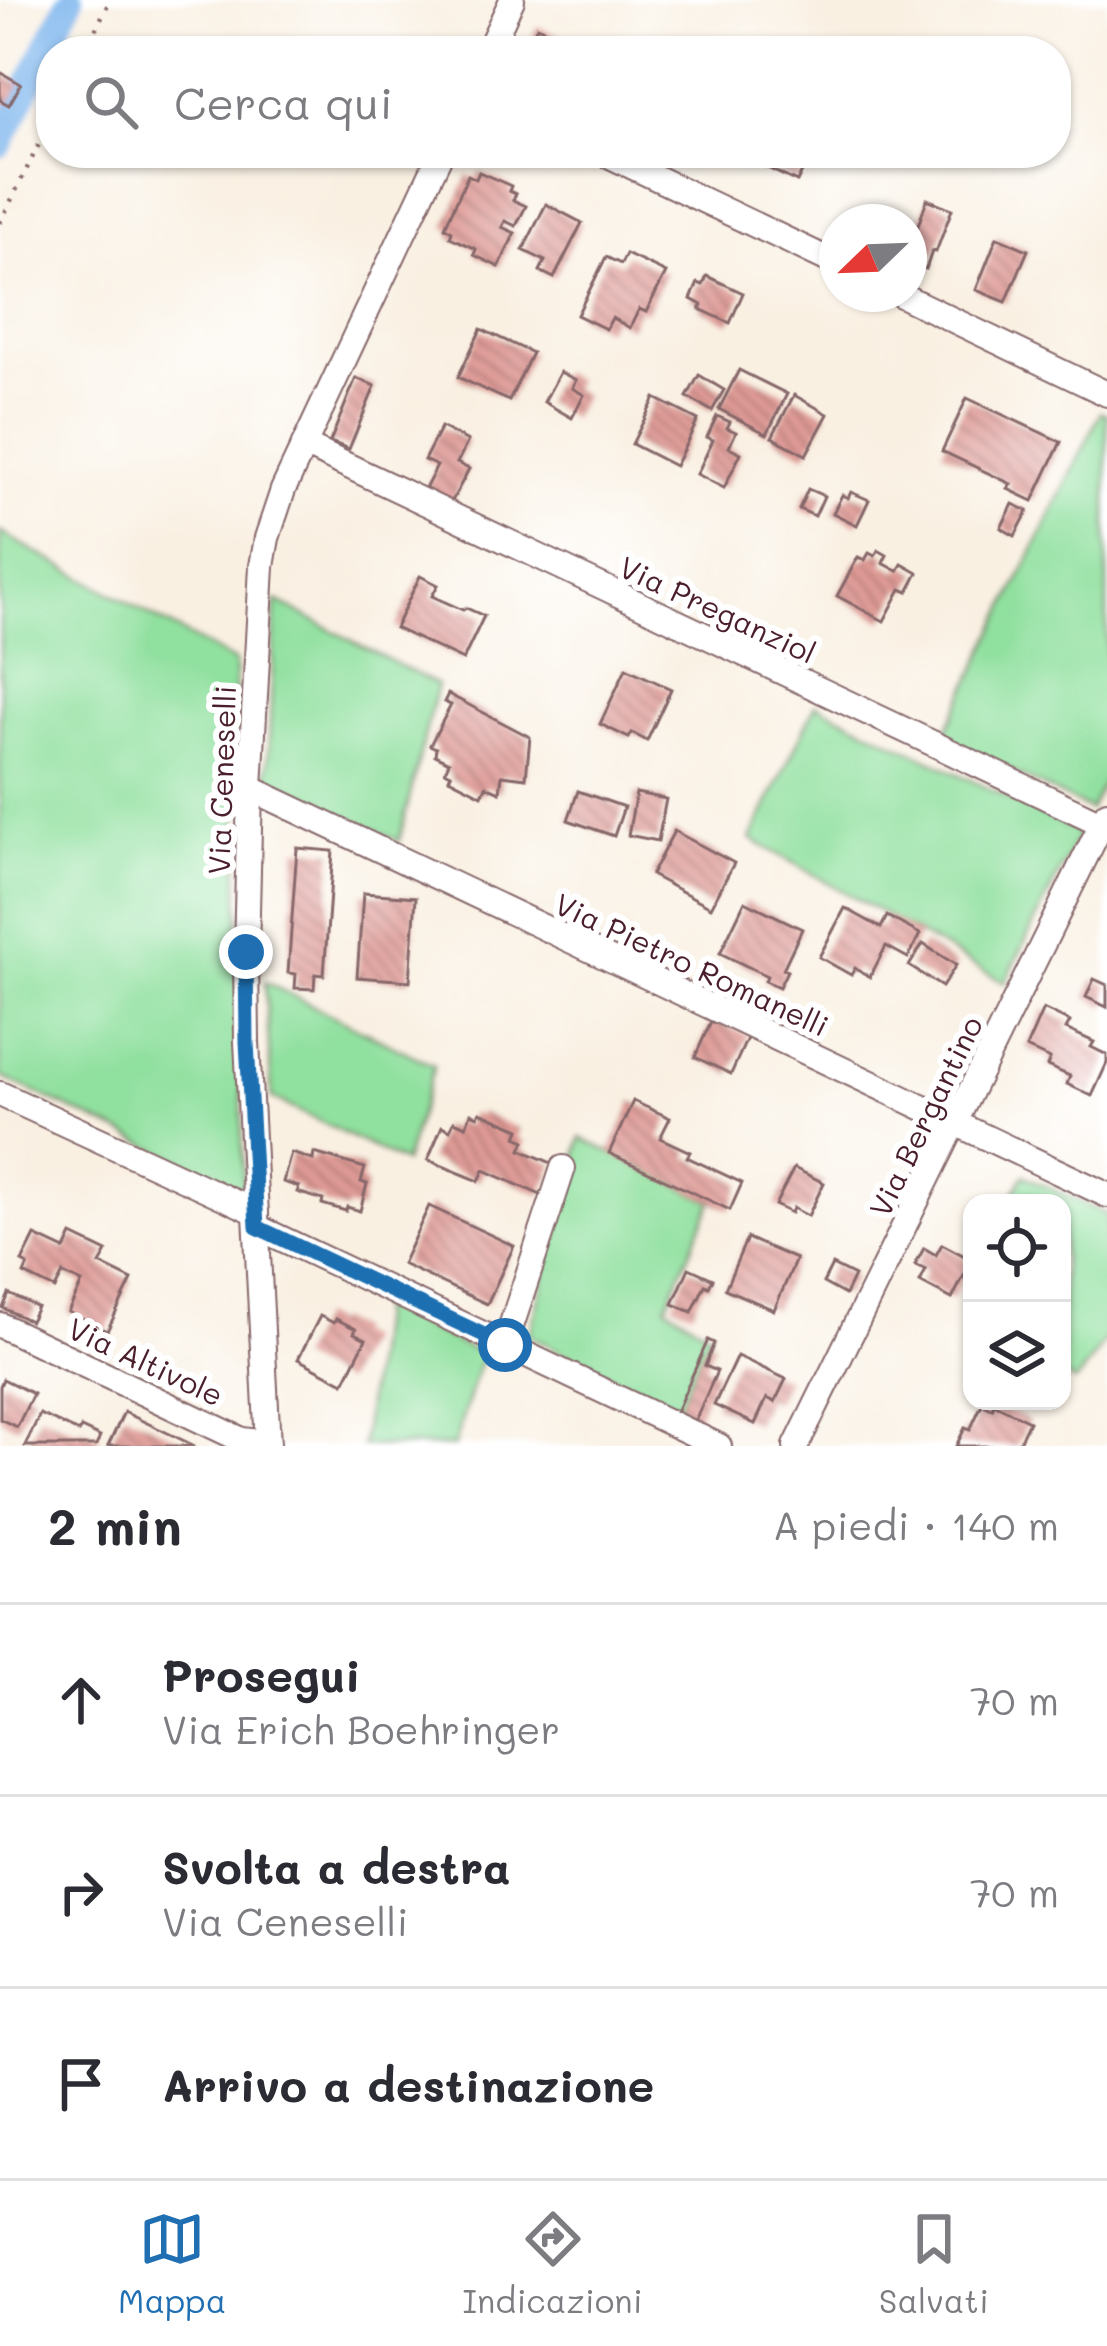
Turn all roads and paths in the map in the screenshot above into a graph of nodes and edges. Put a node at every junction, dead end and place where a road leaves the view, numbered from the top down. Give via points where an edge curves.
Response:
1 (110, 0) edge
2 (512, 0) edge
3 (92, 36) edge
4 (495, 36) edge
5 (36, 150) edge
6 (434, 168) edge
7 (635, 168) edge
8 (0, 223) edge
9 (819, 256) edge
10 (927, 307) edge
11 (1107, 394) edge
12 (304, 445) junction
13 (250, 788) junction
14 (1105, 821) edge
15 (0, 1094) edge
16 (956, 1123) junction
17 (563, 1168) dead end
18 (1107, 1196) edge
19 (257, 1220) junction
20 (0, 1325) edge
21 (505, 1345) junction
22 (241, 1443) edge
23 (268, 1444) edge
24 (718, 1446) edge
25 (796, 1446) edge

1 - 3 path
2 - 4 street
5 - 8 path
6 - 12 street, Via Ceneselli
7 - 9 street
10 - 11 street
12 - 13 street, Via Ceneselli via 262,566
12 - 14 street, Via Preganziol
13 - 16 street, Via Pietro Romanelli
13 - 19 street, Via Ceneselli via 246,1015
14 - 16 street, Via Bergantino
15 - 19 street
16 - 18 street, Via Pietro Romanelli
16 - 25 street, Via Bergantino
17 - 21 street
19 - 21 street
19 - 23 street, Via Ceneselli
20 - 22 street, Via Altivole
21 - 24 street
22 - 23 street, Via Altivole

